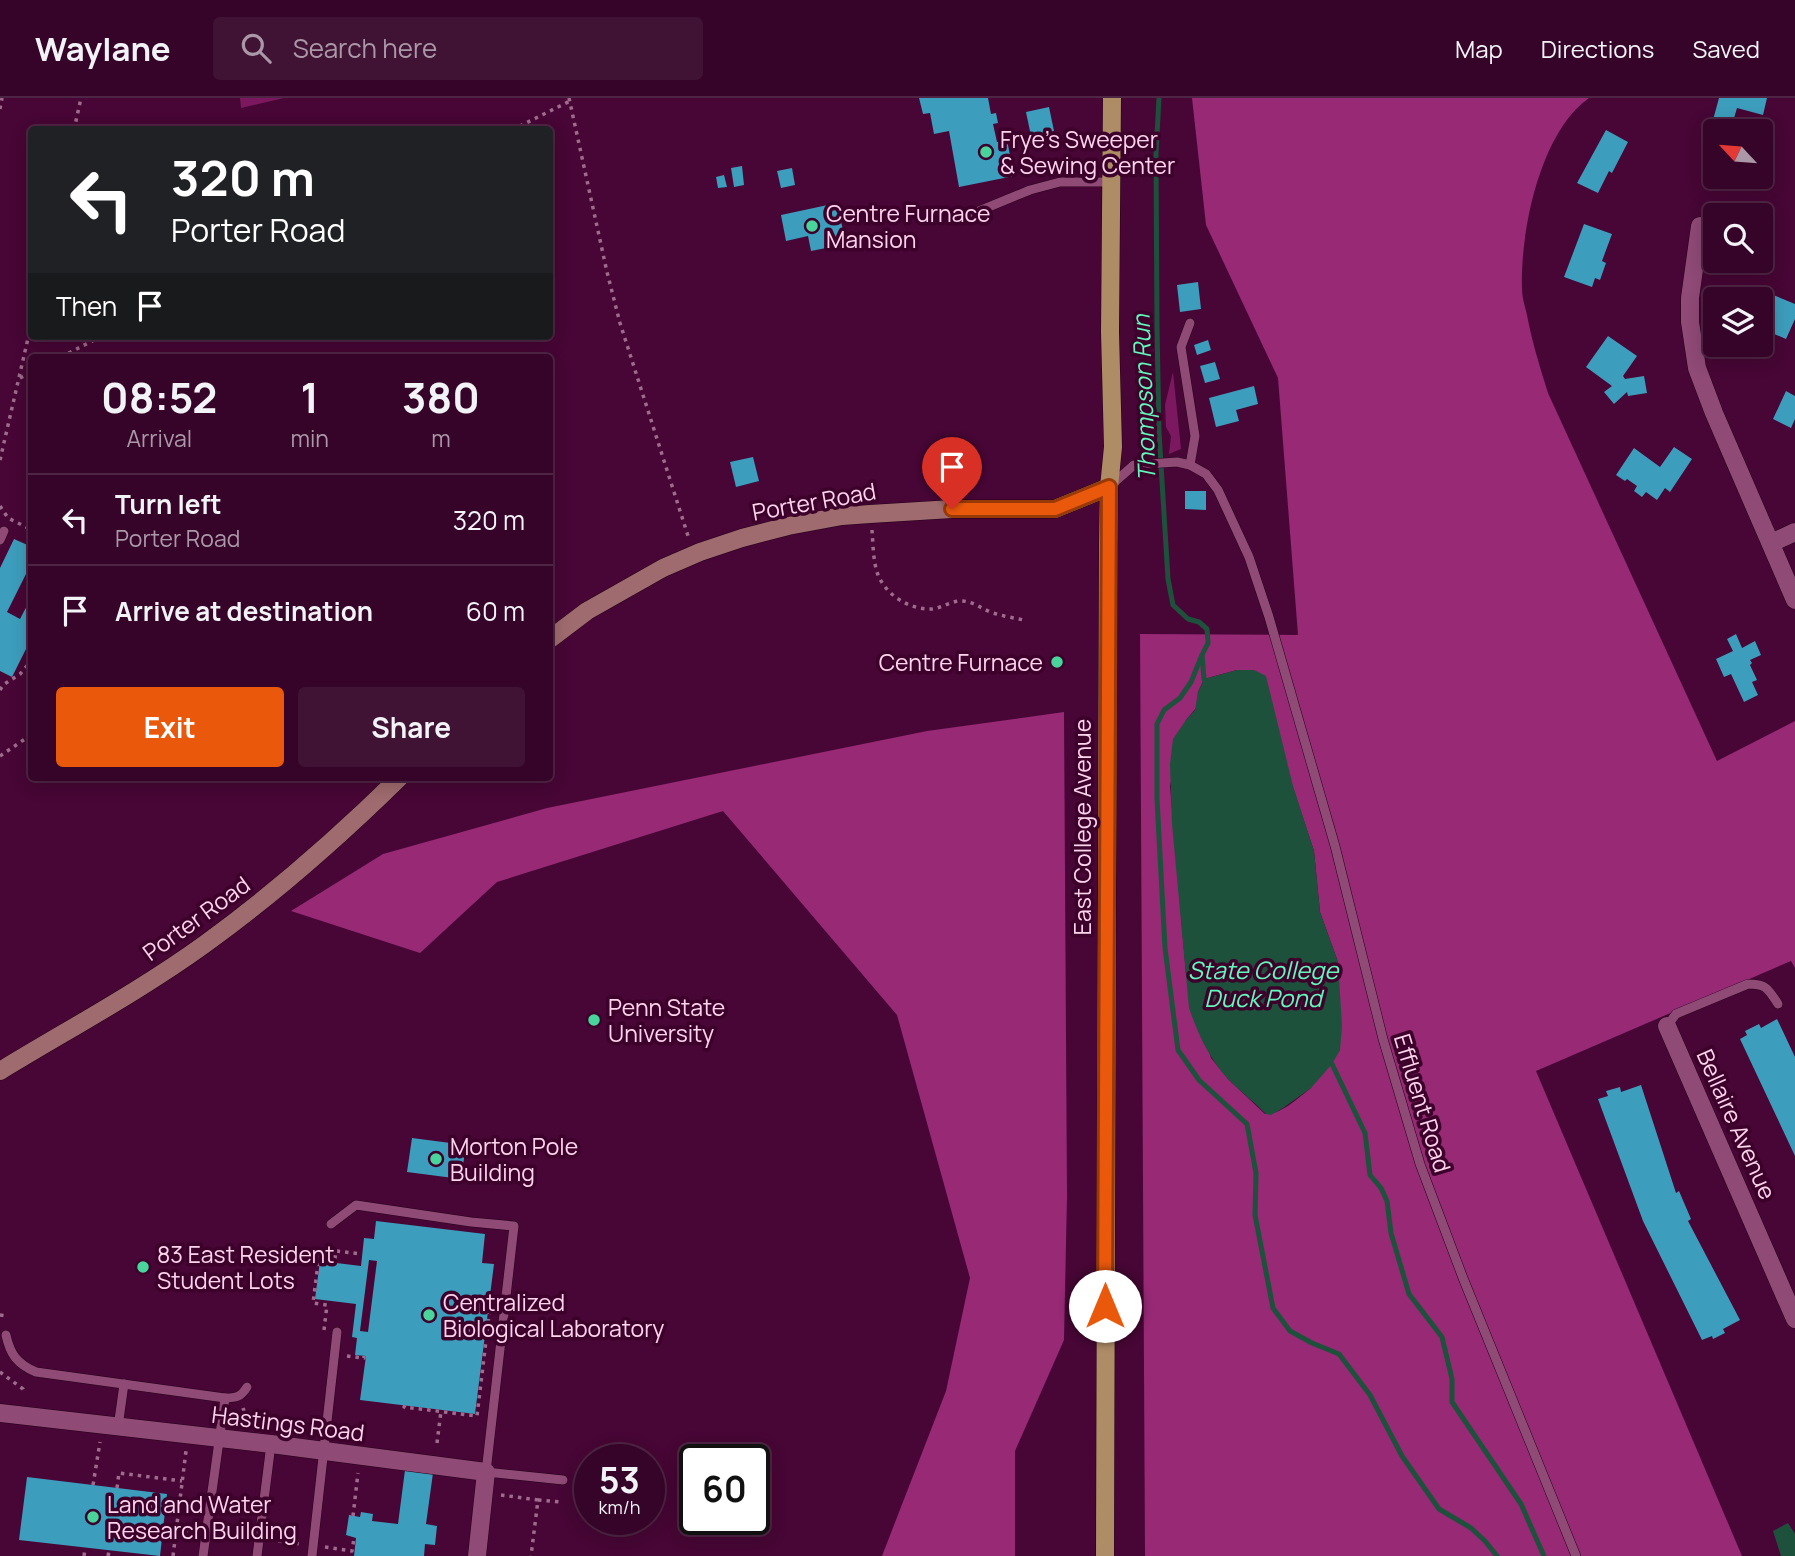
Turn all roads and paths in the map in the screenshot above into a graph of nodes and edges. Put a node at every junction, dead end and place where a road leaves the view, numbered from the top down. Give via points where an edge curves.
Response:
1 (2, 98) edge
2 (81, 98) edge
3 (1112, 98) edge
4 (569, 99) edge
5 (0, 109) edge
6 (75, 126) edge
7 (519, 126) edge
8 (1112, 182) junction
9 (957, 220) dead end
10 (1700, 226) dead end
11 (1190, 323) dead end
12 (28, 340) edge
13 (94, 340) edge
14 (67, 354) edge
15 (28, 374) edge
16 (20, 378) junction
17 (0, 460) edge
18 (1190, 465) junction
19 (1109, 487) junction
20 (0, 506) edge
21 (870, 514) junction
22 (28, 528) edge
23 (1795, 532) edge
24 (1771, 542) junction
25 (694, 554) junction
26 (1795, 600) edge
27 (1024, 620) dead end
28 (553, 637) edge
29 (28, 665) edge
30 (0, 690) edge
31 (28, 736) edge
32 (0, 756) edge
33 (396, 781) edge
34 (1778, 1004) dead end
35 (1667, 1026) joint
36 (0, 1071) edge
37 (331, 1224) dead end
38 (362, 1254) dead end
39 (505, 1308) junction
40 (0, 1315) edge
41 (8, 1316) dead end
42 (1795, 1319) edge
43 (337, 1332) joint
44 (6, 1335) dead end
45 (335, 1354) junction
46 (364, 1356) dead end
47 (0, 1372) edge
48 (124, 1384) junction
49 (247, 1387) dead end
50 (24, 1394) dead end
51 (225, 1398) junction
52 (405, 1405) dead end
53 (441, 1411) junction
54 (0, 1413) edge
55 (118, 1428) junction
56 (187, 1435) junction
57 (218, 1438) junction
58 (99, 1439) dead end
59 (437, 1443) dead end
60 (271, 1444) junction
61 (324, 1451) junction
62 (360, 1456) junction
63 (486, 1472) junction
64 (563, 1480) dead end
65 (182, 1481) junction
66 (93, 1485) dead end
67 (117, 1488) dead end
68 (495, 1494) dead end
69 (538, 1500) junction
70 (560, 1502) dead end
71 (353, 1516) dead end
72 (228, 1536) dead end
73 (237, 1536) dead end
74 (282, 1542) dead end
75 (291, 1543) dead end
76 (85, 1548) dead end
77 (84, 1556) edge
78 (173, 1556) edge
79 (203, 1556) edge
80 (257, 1556) edge
81 (312, 1556) edge
82 (477, 1556) edge
83 (531, 1556) edge
84 (1105, 1556) edge
85 (1576, 1556) edge

1 - 5 path
2 - 6 path
3 - 8 main road, East College Avenue
4 - 7 path
4 - 25 path via 620,323
8 - 9 lane via 1060,182
8 - 19 main road, East College Avenue via 1113,447
10 - 24 street via 1690,310 1697,368
11 - 18 lane via 1181,347 1195,436
12 - 16 path
13 - 14 path
15 - 16 path
16 - 17 path
18 - 19 lane via 1134,464
18 - 85 lane, Effluent Road via 1206,474 1218,490 1249,557 1335,846 1382,1039 1420,1164
19 - 21 street, Porter Road via 1055,509
19 - 84 main road, East College Avenue
20 - 22 path via 8,518
21 - 25 street, Porter Road via 788,526
21 - 27 path via 877,573 898,598 927,609 961,601
23 - 24 street
24 - 26 street
25 - 28 street, Porter Road via 615,594
29 - 30 path
31 - 32 path
33 - 36 street, Porter Road via 272,893 204,944
34 - 35 lane via 1768,989 1748,984 1675,1014
35 - 42 street, Bellaire Avenue
37 - 39 lane via 356,1205 514,1226
38 - 43 path via 336,1251 335,1260 319,1256 313,1303 327,1303 324,1330
39 - 53 path via 490,1307 477,1416
39 - 63 lane
40 - 41 path
43 - 45 lane
44 - 48 lane via 8,1347 24,1367 36,1372
45 - 46 path
45 - 61 lane
47 - 50 path
48 - 51 lane
48 - 55 lane
49 - 51 lane via 239,1396
51 - 57 lane
52 - 53 path
53 - 59 path
54 - 55 street, Hastings Road
55 - 56 street, Hastings Road
56 - 57 street, Hastings Road
56 - 65 path
57 - 60 street, Hastings Road
57 - 79 lane
58 - 66 path
60 - 61 street, Hastings Road
60 - 80 lane
61 - 62 street, Hastings Road
61 - 81 lane
62 - 63 street, Hastings Road
62 - 71 path
63 - 64 lane
63 - 82 street
65 - 67 path via 119,1473
65 - 78 path
68 - 69 path
69 - 70 path
69 - 83 path
72 - 73 path
74 - 75 path
76 - 77 path

